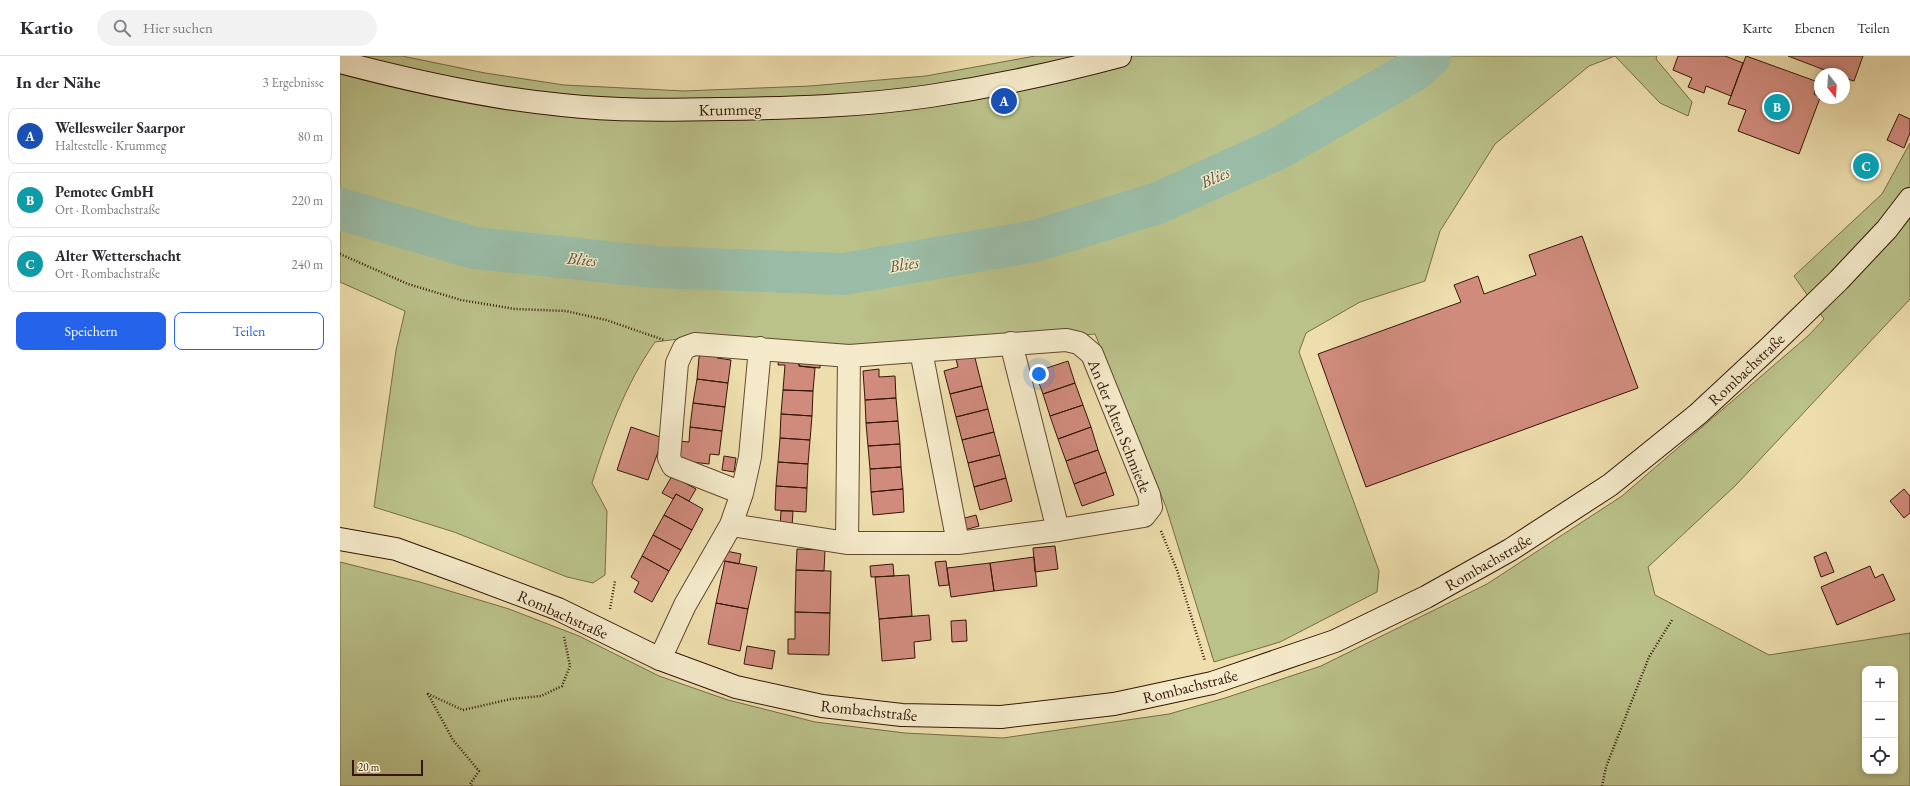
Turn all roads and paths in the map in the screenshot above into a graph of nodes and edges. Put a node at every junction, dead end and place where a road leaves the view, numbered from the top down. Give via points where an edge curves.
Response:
1 (1120, 56) edge
2 (340, 62) edge
3 (1910, 199) edge
4 (340, 254) edge
5 (1011, 343) junction
6 (684, 348) junction
7 (760, 348) junction
8 (921, 351) junction
9 (849, 356) junction
10 (742, 493) junction
11 (1151, 507) junction
12 (731, 525) junction
13 (1058, 530) junction
14 (340, 539) edge
15 (847, 543) junction
16 (958, 543) junction
17 (558, 609) junction
18 (1672, 620) dead end
19 (660, 659) junction
20 (1212, 684) junction
21 (472, 786) edge
22 (1602, 786) edge

1 - 2 street, Krummeg via 1048,75 929,96 812,108 676,110 562,105 405,79
3 - 20 street, Rombachstraße via 1887,229 1839,280 1770,347 1698,414 1610,485 1510,550 1426,597 1336,641
4 - 6 path via 408,284 461,300 515,308 566,311 606,320
5 - 8 street, An der Alten Schmiede
5 - 11 street, An der Alten Schmiede via 1066,340 1079,344 1092,354 1149,496
5 - 13 street
6 - 7 street, An der Alten Schmiede via 695,344
6 - 10 street via 677,363 669,458 673,466
7 - 9 street, An der Alten Schmiede
7 - 10 street via 750,457
8 - 9 street, An der Alten Schmiede
8 - 16 street
9 - 15 street
10 - 12 street
11 - 13 street, An der Alten Schmiede via 1144,516
11 - 20 path via 1177,570
12 - 15 street, An der Alten Schmiede
12 - 19 street via 685,605
13 - 16 street, An der Alten Schmiede
14 - 17 street, Rombachstraße via 396,549
15 - 16 street, An der Alten Schmiede
17 - 19 street, Rombachstraße
17 - 21 path via 570,666 562,686 541,696 510,699 462,710 428,694 453,740 479,771 470,784
18 - 22 path via 1649,657 1606,768
19 - 20 street, Rombachstraße via 736,687 822,706 902,715 1001,717 1114,704

